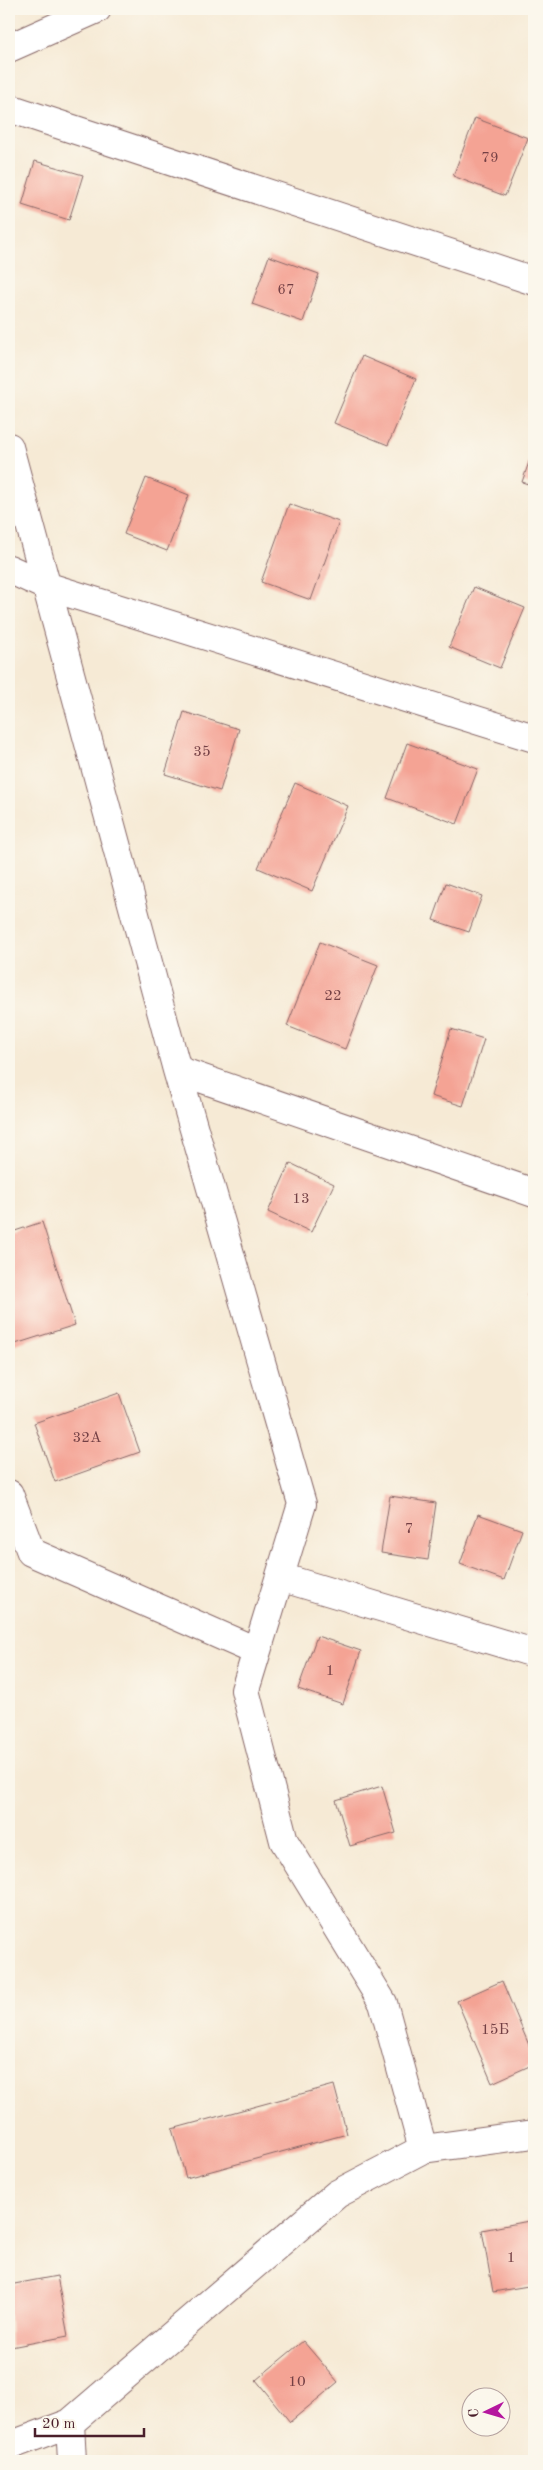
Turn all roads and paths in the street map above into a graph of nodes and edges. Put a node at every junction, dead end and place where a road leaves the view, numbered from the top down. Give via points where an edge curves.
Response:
1 (97, 9) edge
2 (9, 48) edge
3 (9, 108) edge
4 (534, 281) edge
5 (9, 447) edge
6 (9, 569) edge
7 (46, 586) junction
8 (534, 738) edge
9 (177, 1070) junction
10 (534, 1193) edge
11 (9, 1494) edge
12 (280, 1577) junction
13 (256, 1651) junction
14 (534, 1654) edge
15 (534, 2134) edge
16 (423, 2149) junction
17 (70, 2423) junction
18 (9, 2446) edge
19 (72, 2461) edge

1 - 2 street
3 - 4 street
5 - 7 street
6 - 7 street
7 - 8 street
7 - 9 street
9 - 10 street
9 - 12 street via 302,1504
11 - 13 street via 30,1552
12 - 13 street
12 - 14 street
13 - 16 street via 244,1690 284,1841 383,2003
15 - 16 street
16 - 17 street via 337,2194
17 - 18 street
17 - 19 street

